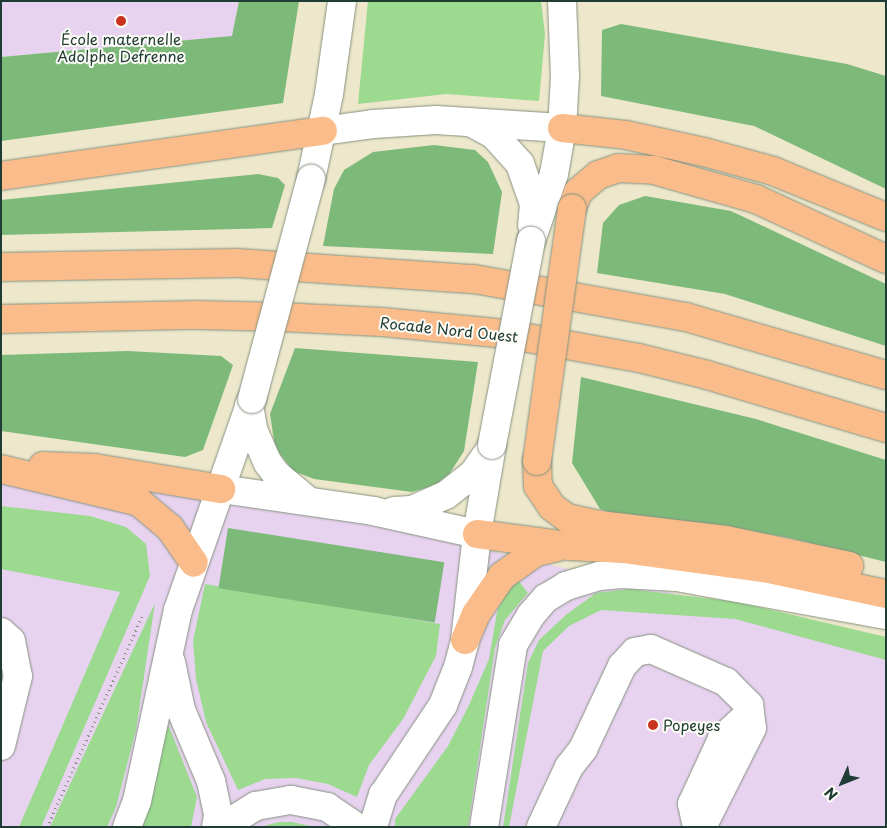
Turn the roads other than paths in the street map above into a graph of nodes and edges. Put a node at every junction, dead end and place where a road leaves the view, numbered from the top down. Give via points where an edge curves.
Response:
1 (342, 1) edge
2 (562, 1) edge
3 (464, 120) junction
4 (562, 128) junction
5 (323, 131) junction
6 (1, 176) edge
7 (886, 217) edge
8 (531, 241) junction
9 (886, 259) edge
10 (1, 267) edge
11 (1, 320) edge
12 (886, 375) edge
13 (251, 402) junction
14 (886, 428) edge
15 (492, 445) junction
16 (1, 465) edge
17 (1, 469) edge
18 (221, 489) junction
19 (307, 500) junction
20 (373, 511) junction
21 (477, 534) junction
22 (570, 546) junction
23 (194, 562) junction
24 (886, 575) edge
25 (886, 594) edge
26 (886, 615) edge
27 (1, 632) edge
28 (465, 640) junction
29 (171, 651) junction
30 (750, 713) junction
31 (1, 746) edge
32 (127, 827) edge
33 (216, 827) edge
34 (222, 827) edge
35 (357, 827) edge
36 (373, 827) edge
37 (484, 827) edge
38 (541, 827) edge
39 (698, 827) edge
40 (702, 827) edge

1 - 5 street
2 - 4 street via 565,76
3 - 4 street
3 - 5 street via 373,124
3 - 8 street via 494,136 520,164 534,204
4 - 7 highway via 669,143 729,159 839,196
4 - 8 street via 554,174
5 - 6 highway
5 - 13 street, bridge
8 - 15 street, bridge
9 - 24 highway, bridge via 756,198 654,170 618,168 598,175 578,192 572,208 537,461 538,486 552,507 567,518 763,547
10 - 12 highway via 236,263 474,279 686,317
11 - 14 highway, Rocade Nord Ouest via 208,315 382,322 506,334 639,358
13 - 18 street
13 - 19 street via 254,432 268,463 281,479
15 - 20 street via 472,474 446,495 412,510
15 - 21 street
16 - 18 highway via 95,468
17 - 23 highway via 139,502 170,528
18 - 19 street
18 - 23 street
19 - 20 street
20 - 21 street
21 - 22 highway
21 - 28 street
22 - 25 highway via 623,549 769,569
22 - 28 highway via 536,552 502,576 476,614
23 - 29 street via 178,610
26 - 37 street via 677,577 622,574 589,578 566,586 546,598 531,615 513,645
27 - 31 street via 11,641 18,676
28 - 36 street via 444,705 383,795
29 - 32 street via 137,801
29 - 33 street via 171,666 182,710 211,781 218,815
30 - 38 street via 749,705 726,682 651,649 635,652 622,666
30 - 39 street via 722,739 692,804
30 - 40 street via 752,728
34 - 35 street via 256,806 291,800 327,807

